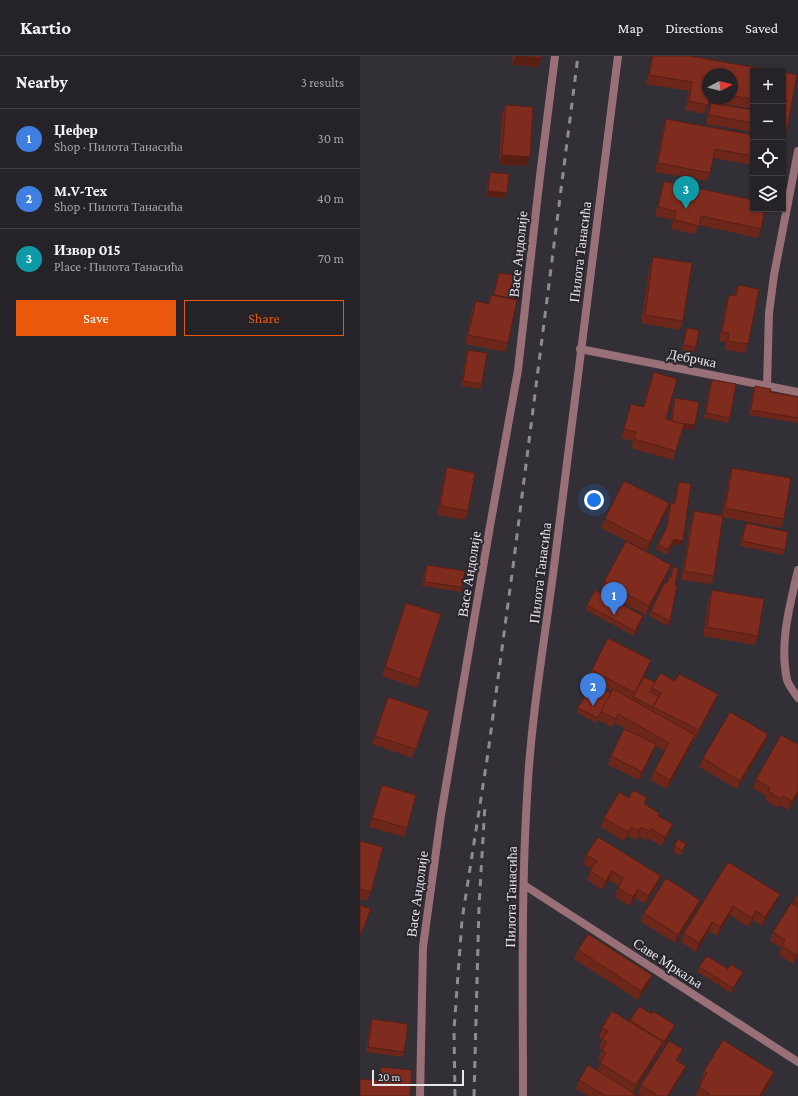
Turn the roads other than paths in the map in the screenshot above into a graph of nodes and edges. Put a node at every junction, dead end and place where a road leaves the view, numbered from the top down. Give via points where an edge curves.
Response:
1 (555, 56) edge
2 (618, 56) edge
3 (798, 151) edge
4 (580, 349) junction
5 (767, 386) junction
6 (798, 392) edge
7 (798, 570) edge
8 (798, 698) edge
9 (524, 885) junction
10 (798, 1062) edge
11 (420, 1096) edge
12 (522, 1096) edge

1 - 11 street, Васе Андолије via 518,370 442,815 423,947
2 - 4 street, Пилота Танасића
3 - 5 street via 774,275 769,313
4 - 5 street, Дебрчка
4 - 9 street, Пилота Танасића via 533,721
5 - 6 street, Дебрчка
7 - 8 street via 786,626 784,655 787,681
9 - 10 street, Саве Мркаља
9 - 12 street, Пилота Танасића

